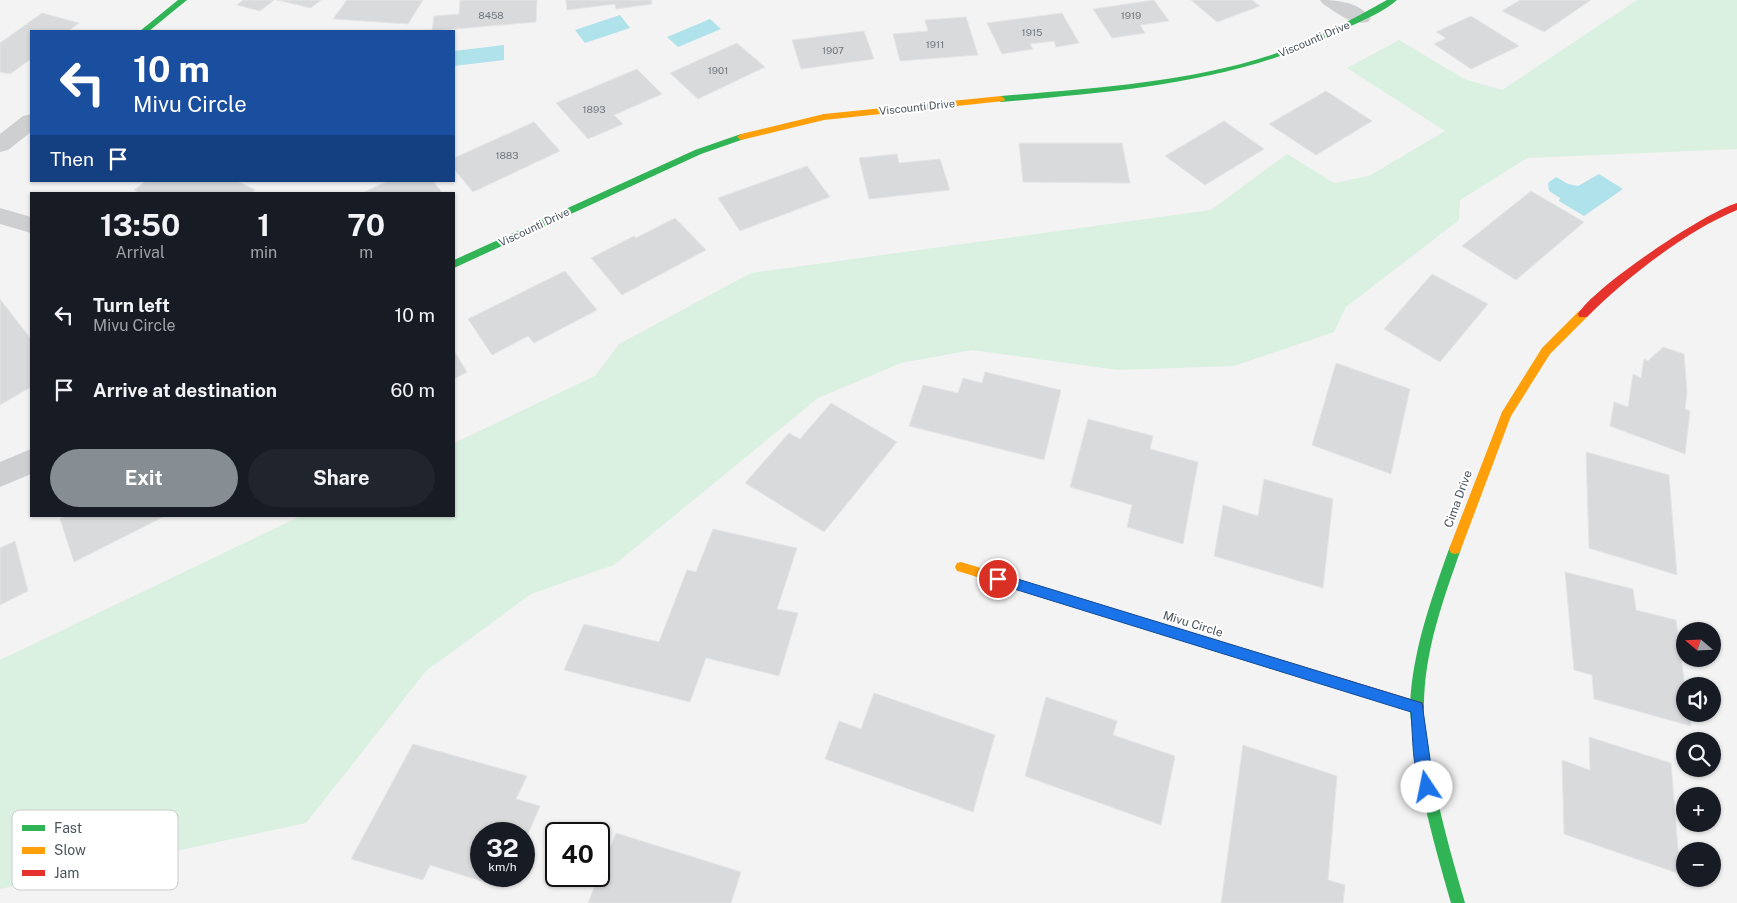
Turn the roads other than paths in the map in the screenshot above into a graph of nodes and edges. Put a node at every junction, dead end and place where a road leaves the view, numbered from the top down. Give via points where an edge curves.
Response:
1 (183, 0) edge
2 (1330, 0) edge
3 (1393, 0) edge
4 (1361, 18) junction
5 (145, 30) edge
6 (30, 122) edge
7 (0, 145) edge
8 (1737, 206) edge
9 (0, 216) edge
10 (30, 225) edge
11 (455, 264) edge
12 (30, 461) edge
13 (0, 475) edge
14 (961, 567) dead end
15 (1417, 707) junction
16 (1458, 903) edge

1 - 5 street
2 - 4 street
3 - 4 street, Viscounti Drive
4 - 11 street, Viscounti Drive via 1260,61 1213,73 1119,87 824,117 736,136
6 - 7 street
8 - 15 street, Cima Drive via 1661,250 1594,303 1546,351 1506,415 1476,490 1442,585 1424,648
9 - 10 street
12 - 13 street
14 - 15 street, Mivu Circle
15 - 16 street, Cima Drive via 1423,768

